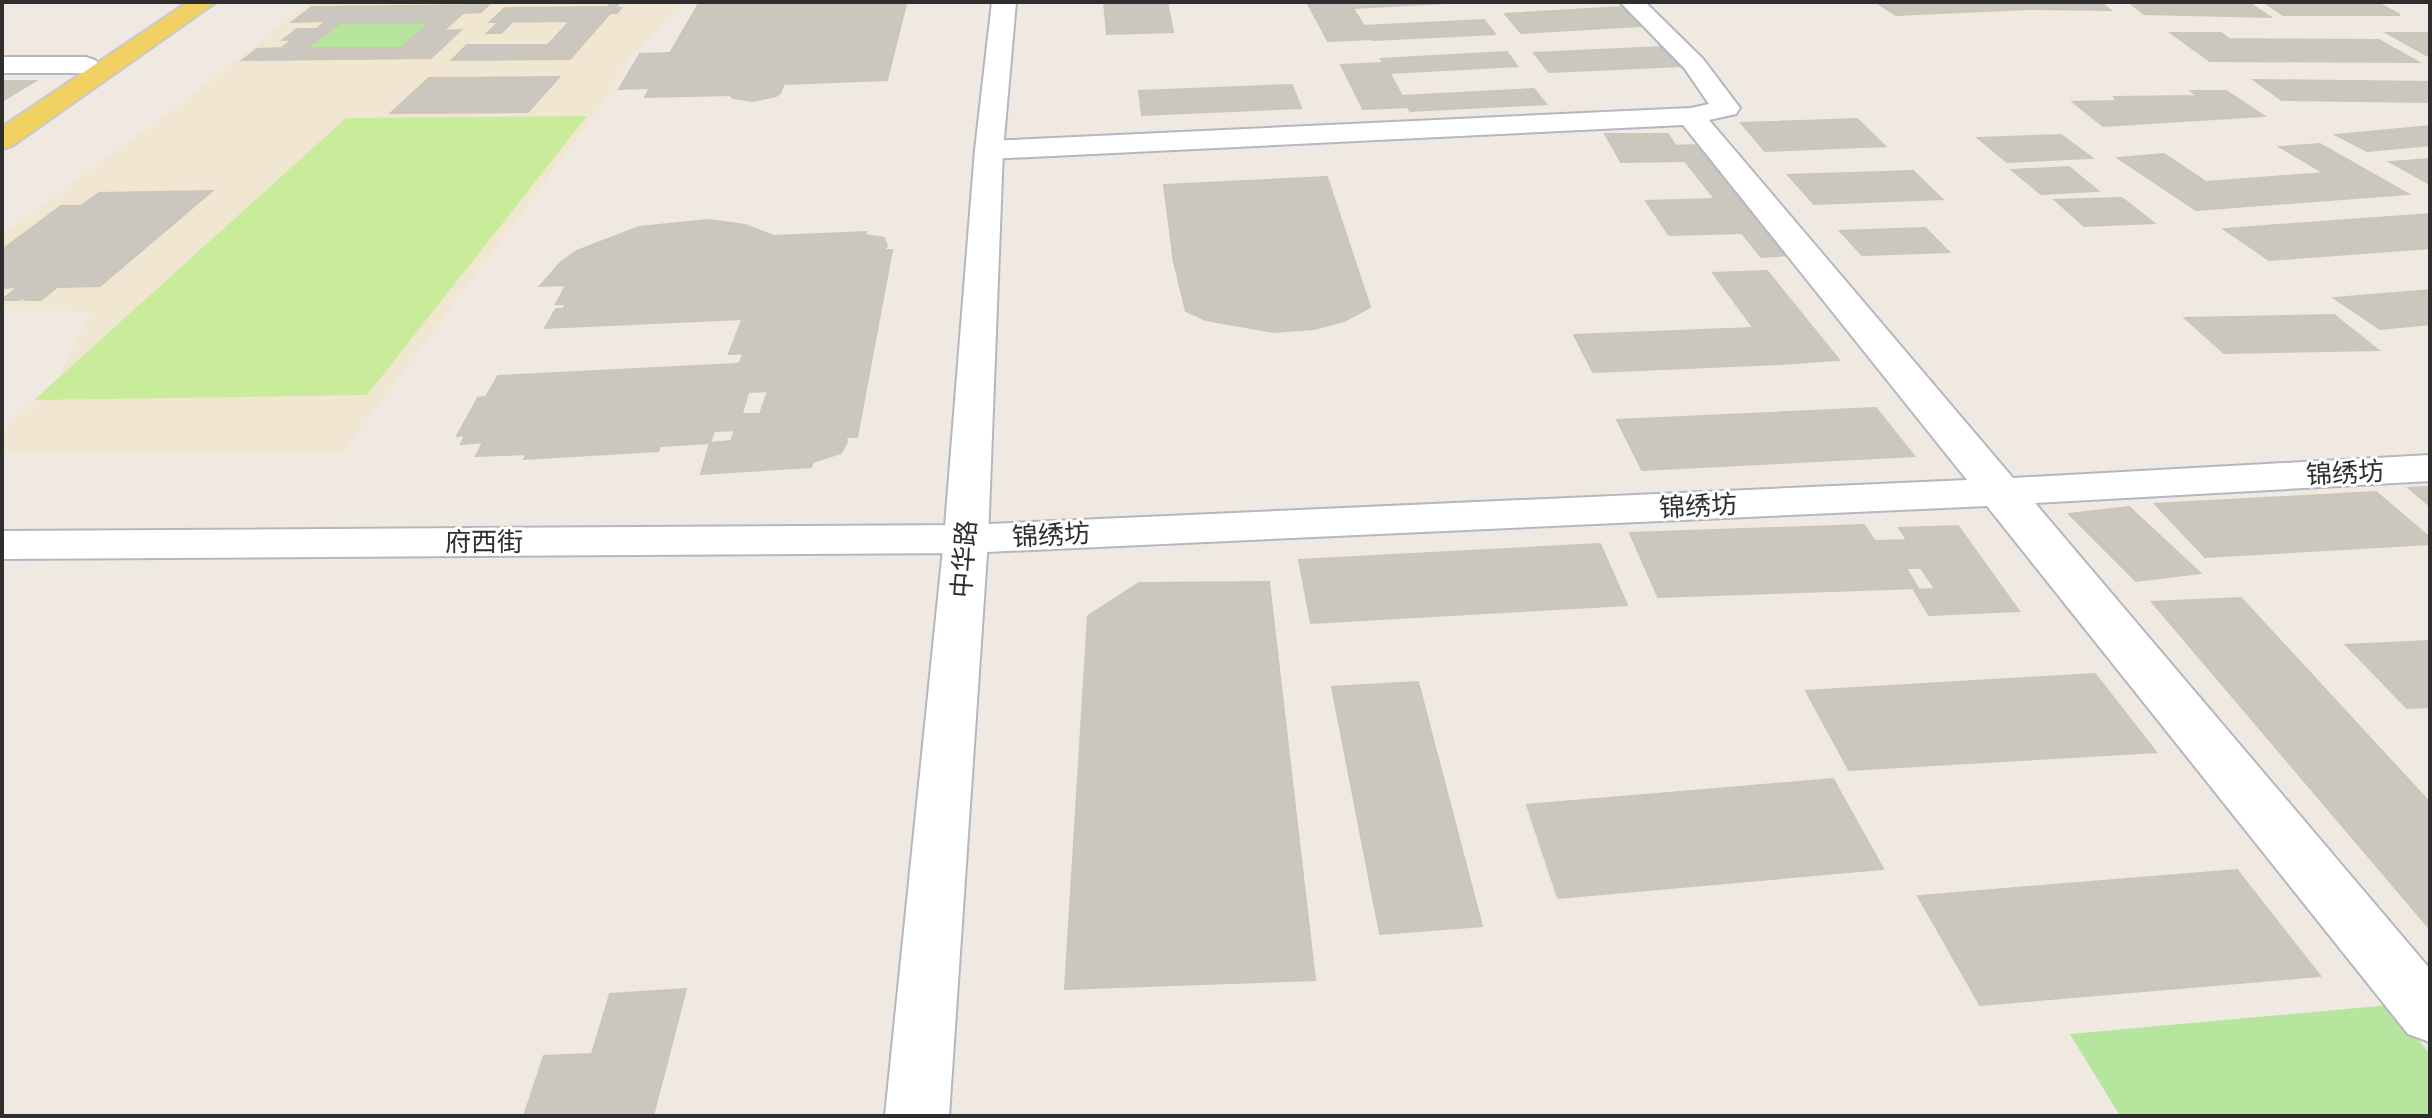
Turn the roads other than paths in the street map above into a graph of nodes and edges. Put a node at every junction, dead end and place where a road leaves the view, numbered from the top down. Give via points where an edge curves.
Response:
1 (204, 2) edge
2 (1004, 2) edge
3 (1632, 2) edge
4 (2, 65) edge
5 (86, 65) dead end
6 (1691, 116) junction
7 (2, 140) edge
8 (989, 150) junction
9 (2430, 468) edge
10 (2002, 492) junction
11 (966, 539) junction
12 (2, 545) edge
13 (2430, 1014) edge
14 (917, 1116) edge

1 - 7 main road
2 - 8 street, 中华路
3 - 6 street via 1694,64 1726,108
4 - 5 street
6 - 8 street
6 - 10 street
8 - 11 street, 中华路
9 - 10 street, 锦绣坊
10 - 11 street, 锦绣坊
10 - 13 street
11 - 12 street, 府西街
11 - 14 street, 中华路

